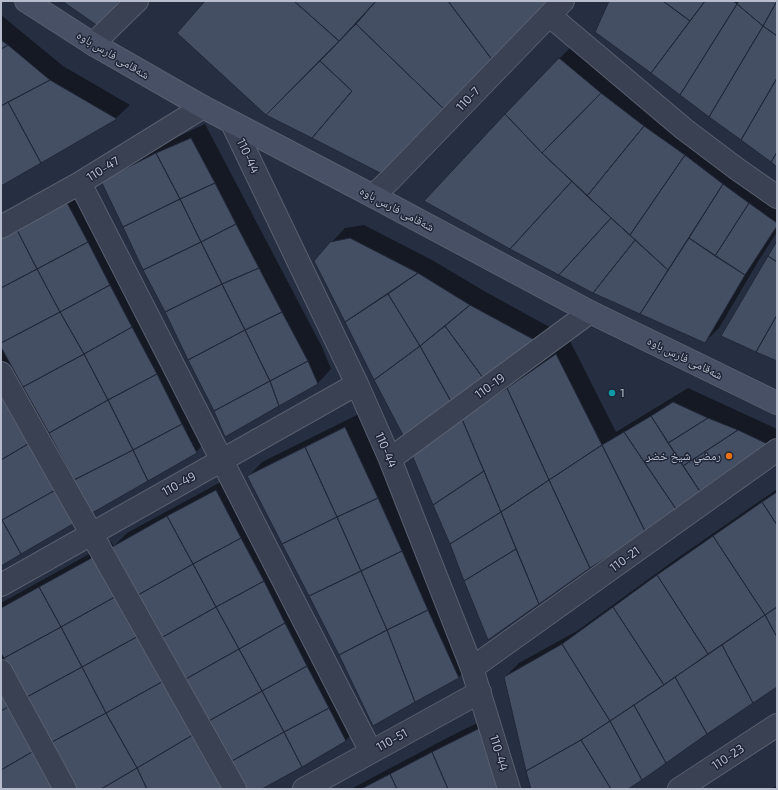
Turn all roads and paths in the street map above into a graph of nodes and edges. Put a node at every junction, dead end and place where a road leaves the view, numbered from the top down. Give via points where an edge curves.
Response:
1 (26, 1) edge
2 (137, 1) edge
3 (556, 8) edge
4 (93, 44) junction
5 (203, 108) junction
6 (232, 123) junction
7 (80, 183) junction
8 (373, 196) junction
9 (777, 197) edge
10 (1, 227) edge
11 (590, 312) junction
12 (1, 373) edge
13 (357, 384) junction
14 (777, 402) edge
15 (777, 450) edge
16 (390, 459) junction
17 (222, 460) junction
18 (91, 534) junction
19 (1, 585) edge
20 (472, 668) junction
21 (1, 671) edge
22 (480, 692) junction
23 (777, 725) edge
24 (371, 752) junction
25 (65, 789) edge
26 (234, 789) edge
27 (304, 789) edge
28 (510, 789) edge
29 (679, 789) edge

1 - 4 street, شەقامی فارس باوە
2 - 4 street
3 - 8 street, 110-7
3 - 9 street via 684,129
4 - 5 street, شەقامی فارس باوە
5 - 6 street, شەقامی فارس باوە
5 - 7 street, 110-47
6 - 8 street, شەقامی فارس باوە
6 - 13 street, 110-44
7 - 10 street, 110-47
7 - 17 street
8 - 11 street, شەقامی فارس باوە
11 - 14 street, شەقامی فارس باوە
11 - 16 street, 110-19
12 - 18 street
13 - 16 street, 110-44
13 - 17 street, 110-49
15 - 20 street, 110-21
16 - 20 street, 110-44
17 - 18 street, 110-49
17 - 24 street
18 - 19 street, 110-49
18 - 26 street
20 - 22 street, 110-44
21 - 25 street
22 - 24 street, 110-51
22 - 28 street, 110-44
23 - 29 street, 110-23
24 - 27 street, 110-51

